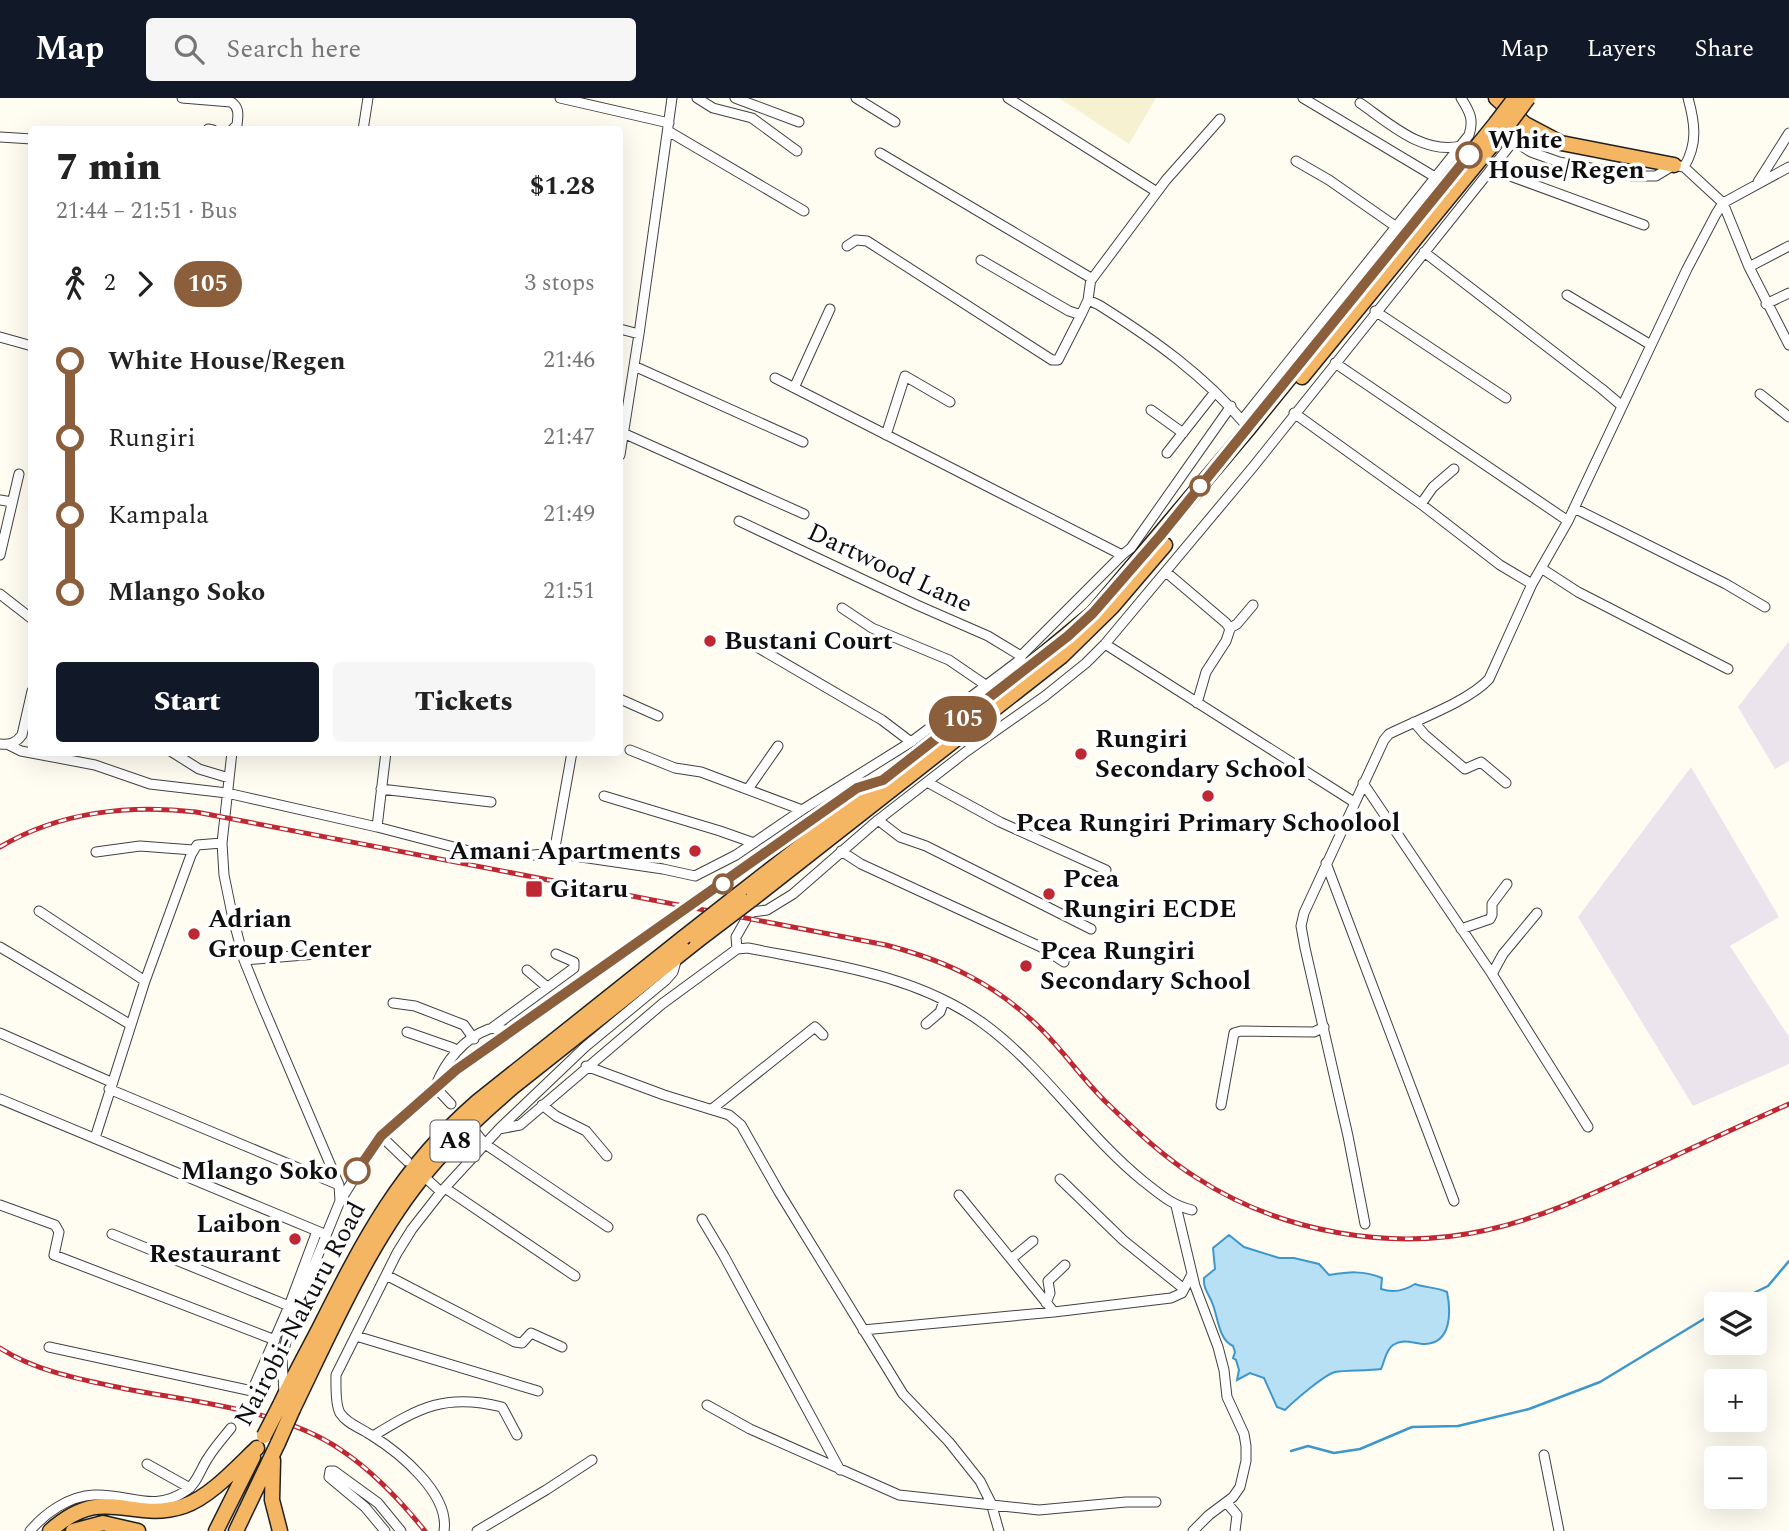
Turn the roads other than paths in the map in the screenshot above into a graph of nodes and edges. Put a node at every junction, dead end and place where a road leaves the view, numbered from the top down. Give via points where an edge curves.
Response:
1 (183, 98) edge
2 (368, 98) edge
3 (561, 98) edge
4 (672, 98) edge
5 (697, 98) edge
6 (735, 98) edge
7 (856, 98) edge
8 (1007, 98) edge
9 (1303, 98) edge
10 (1461, 98) edge
11 (1496, 98) edge
12 (1515, 98) edge
13 (1528, 98) edge
14 (1688, 98) edge
15 (1360, 103) dead end
16 (1220, 119) dead end
17 (799, 122) dead end
18 (895, 122) dead end
19 (236, 126) edge
20 (364, 126) edge
21 (1500, 126) junction
22 (668, 127) junction
23 (1789, 132) edge
24 (0, 137) edge
25 (28, 139) edge
26 (1461, 146) junction
27 (797, 151) dead end
28 (880, 153) dead end
29 (1296, 161) dead end
30 (1679, 166) junction
31 (1789, 167) edge
32 (1491, 169) junction
33 (1435, 177) junction
34 (1757, 184) junction
35 (1157, 192) junction
36 (1723, 203) junction
37 (804, 211) dead end
38 (1644, 225) dead end
39 (1395, 226) junction
40 (847, 246) dead end
41 (1789, 246) edge
42 (1424, 251) junction
43 (981, 260) dead end
44 (1749, 267) junction
45 (1092, 279) junction
46 (1789, 293) edge
47 (1567, 295) dead end
48 (1088, 300) junction
49 (1766, 304) junction
50 (830, 309) dead end
51 (1376, 311) junction
52 (1081, 316) junction
53 (623, 330) edge
54 (639, 334) junction
55 (0, 337) edge
56 (1788, 342) edge
57 (28, 345) edge
58 (1651, 345) junction
59 (1335, 363) junction
60 (634, 366) junction
61 (775, 378) dead end
62 (794, 388) junction
63 (1216, 392) junction
64 (1760, 394) dead end
65 (624, 396) edge
66 (1506, 398) dead end
67 (950, 402) dead end
68 (1231, 406) junction
69 (1622, 406) junction
70 (1151, 410) dead end
71 (1294, 413) junction
72 (1789, 417) edge
73 (1245, 424) junction
74 (623, 433) joint
75 (1183, 433) junction
76 (886, 435) junction
77 (803, 442) dead end
78 (1167, 453) dead end
79 (1454, 469) dead end
80 (19, 474) dead end
81 (0, 500) edge
82 (12, 502) junction
83 (1420, 503) junction
84 (1574, 508) junction
85 (804, 514) dead end
86 (1567, 521) junction
87 (739, 522) dead end
88 (0, 555) edge
89 (1122, 555) junction
90 (1541, 568) junction
91 (1166, 572) junction
92 (1532, 584) junction
93 (0, 594) edge
94 (1253, 605) dead end
95 (1765, 607) dead end
96 (842, 608) dead end
97 (28, 616) edge
98 (1230, 628) junction
99 (745, 640) dead end
100 (1105, 644) junction
101 (1021, 656) junction
102 (1728, 668) dead end
103 (987, 686) junction
104 (623, 700) edge
105 (1196, 703) junction
106 (28, 709) edge
107 (658, 716) dead end
108 (1414, 722) junction
109 (911, 743) junction
110 (4, 745) edge
111 (778, 746) dead end
112 (630, 750) dead end
113 (28, 752) edge
114 (57, 756) edge
115 (178, 756) edge
116 (232, 756) edge
117 (385, 756) edge
118 (571, 756) edge
119 (872, 767) junction
120 (229, 778) junction
121 (883, 780) junction
122 (928, 782) junction
123 (1363, 783) junction
124 (1506, 783) dead end
125 (857, 788) junction
126 (381, 789) junction
127 (748, 789) junction
128 (227, 793) junction
129 (604, 796) dead end
130 (491, 802) dead end
131 (1354, 802) junction
132 (802, 810) junction
133 (878, 820) junction
134 (377, 827) junction
135 (222, 843) junction
136 (754, 843) junction
137 (193, 850) junction
138 (841, 850) junction
139 (96, 852) dead end
140 (554, 853) junction
141 (1326, 863) junction
142 (1106, 870) dead end
143 (1507, 884) dead end
144 (745, 897) junction
145 (39, 911) dead end
146 (1537, 913) dead end
147 (1091, 929) dead end
148 (1461, 929) junction
149 (690, 939) junction
150 (0, 947) edge
151 (737, 949) junction
152 (340, 952) dead end
153 (556, 954) dead end
154 (678, 956) junction
155 (244, 960) junction
156 (1064, 962) dead end
157 (527, 970) dead end
158 (1492, 974) junction
159 (145, 981) junction
160 (547, 987) junction
161 (944, 1001) junction
162 (393, 1003) dead end
163 (926, 1024) dead end
164 (131, 1025) junction
165 (1324, 1027) junction
166 (492, 1028) junction
167 (512, 1031) junction
168 (407, 1032) dead end
169 (0, 1033) edge
170 (823, 1035) dead end
171 (474, 1039) junction
172 (455, 1053) junction
173 (586, 1066) junction
174 (110, 1085) junction
175 (435, 1087) junction
176 (0, 1099) edge
177 (451, 1104) dead end
178 (542, 1105) junction
179 (1220, 1105) dead end
180 (712, 1110) junction
181 (1588, 1127) dead end
182 (499, 1129) junction
183 (476, 1133) dead end
184 (381, 1136) junction
185 (94, 1138) junction
186 (485, 1144) junction
187 (607, 1156) dead end
188 (407, 1161) dead end
189 (332, 1170) junction
190 (356, 1172) junction
191 (1060, 1179) dead end
192 (429, 1181) dead end
193 (343, 1187) junction
194 (443, 1190) junction
195 (959, 1195) dead end
196 (1454, 1201) dead end
197 (0, 1205) edge
198 (1176, 1206) junction
199 (1192, 1210) dead end
200 (702, 1219) dead end
201 (1365, 1224) dead end
202 (608, 1227) dead end
203 (317, 1231) junction
204 (112, 1234) dead end
205 (326, 1236) junction
206 (1034, 1241) dead end
207 (1011, 1259) junction
208 (1065, 1265) dead end
209 (1192, 1274) junction
210 (386, 1275) junction
211 (575, 1276) dead end
212 (1184, 1289) junction
213 (1046, 1303) junction
214 (289, 1306) junction
215 (1054, 1312) junction
216 (863, 1330) junction
217 (356, 1336) junction
218 (275, 1340) junction
219 (49, 1347) dead end
220 (562, 1347) dead end
221 (538, 1391) dead end
222 (286, 1403) junction
223 (707, 1405) dead end
224 (231, 1429) dead end
225 (517, 1435) dead end
226 (373, 1436) junction
227 (261, 1442) junction
228 (276, 1449) junction
229 (1544, 1455) dead end
230 (592, 1460) dead end
231 (147, 1464) dead end
232 (840, 1470) junction
233 (190, 1488) junction
234 (1156, 1502) dead end
235 (1227, 1503) junction
236 (992, 1506) junction
237 (447, 1530) edge
238 (30, 1531) edge
239 (50, 1531) edge
240 (73, 1531) edge
241 (138, 1531) edge
242 (216, 1531) edge
243 (236, 1531) edge
244 (279, 1531) edge
245 (385, 1531) edge
246 (401, 1531) edge
247 (477, 1531) edge
248 (999, 1531) edge
249 (1193, 1531) edge
250 (1235, 1531) edge
251 (1559, 1531) edge

1 - 19 street via 231,102 238,110
2 - 20 street
3 - 22 street
4 - 22 street
5 - 27 street via 713,108 752,118
6 - 17 street
7 - 18 street
8 - 35 street
9 - 33 street
10 - 26 street via 1472,125
11 - 30 highway via 1525,124 1561,143
12 - 21 highway, A8, bridge
13 - 21 highway, A8, bridge
14 - 30 street via 1694,146
15 - 26 street via 1427,145 1443,149
16 - 35 street
21 - 73 highway, A8
21 - 144 highway, A8 via 1112,607 1062,656
22 - 37 street
22 - 54 street
23 - 34 street
24 - 25 street
26 - 33 street
28 - 45 street
29 - 39 street
30 - 32 street via 1656,176 1632,176 1559,162 1515,142
30 - 36 street
31 - 34 street
32 - 38 street
32 - 42 street
33 - 39 street
34 - 36 street
35 - 45 street
36 - 44 street
36 - 58 street
39 - 73 street
40 - 52 street via 856,240 867,241 1052,360 1063,353
41 - 44 street
42 - 51 street
42 - 69 street
43 - 52 street
44 - 49 street
45 - 48 street
46 - 49 street
47 - 58 street
48 - 52 street
48 - 63 street via 1169,352
49 - 56 street
50 - 62 street
51 - 59 street
51 - 66 street
53 - 54 street
54 - 60 street
55 - 57 street
58 - 69 street
59 - 71 street
59 - 86 street
60 - 65 street
60 - 77 street
61 - 62 street
62 - 76 street
63 - 68 street
63 - 75 street
64 - 72 street
65 - 74 street
67 - 76 street via 905,376
68 - 73 street
68 - 89 street
69 - 84 street
70 - 75 street
71 - 83 street
71 - 91 street
73 - 121 highway, A8 via 1093,613
74 - 85 street
75 - 78 street
76 - 89 street
79 - 83 street
80 - 82 street
81 - 82 street
82 - 88 street
83 - 92 street
84 - 86 street
84 - 95 street
86 - 90 street
87 - 101 street, Dartwood Lane via 988,636
89 - 101 street
90 - 92 street
90 - 102 street via 1578,592
91 - 98 street
91 - 100 street
92 - 108 street via 1489,679
93 - 97 street
94 - 98 street
96 - 103 street via 872,628 949,660
98 - 105 street via 1206,672
99 - 109 street via 883,720
100 - 105 street
100 - 122 street via 1045,696
101 - 103 street
103 - 109 street
104 - 107 street
105 - 131 street
106 - 110 street via 19,740
108 - 123 street via 1389,734
108 - 124 street via 1465,769 1481,762
109 - 119 street
110 - 113 street
111 - 127 street
112 - 127 street
114 - 128 street via 150,784
115 - 120 street via 199,769
116 - 120 street
117 - 126 street
118 - 140 street
119 - 125 street
119 - 132 street
120 - 128 street
121 - 125 street
121 - 144 highway, A8
122 - 133 street
122 - 142 street via 1000,822
123 - 131 street
123 - 148 street
125 - 167 street, bridge
126 - 130 street
126 - 134 street
127 - 132 street
128 - 134 street
128 - 135 street
129 - 136 street
131 - 141 street
132 - 136 street
133 - 138 street
133 - 147 street via 900,837
134 - 140 street via 482,853
135 - 137 street via 205,843
135 - 155 street via 227,891
136 - 140 street via 695,876
137 - 139 street via 140,846
137 - 159 street
138 - 151 street via 793,894 767,910 752,912 736,937
138 - 156 street via 861,864 1041,947
141 - 165 street via 1301,926
141 - 196 street
143 - 148 street via 1492,904 1490,919
144 - 149 highway, Nairobi-Nakuru Road / A8, bridge
145 - 159 street
146 - 158 street
148 - 158 street
149 - 154 highway, Nairobi-Nakuru Road / A8
149 - 222 highway, Nairobi-Nakuru Road / A8 via 477,1102 408,1173 354,1258
150 - 164 street
151 - 161 street via 858,970
151 - 173 street
152 - 155 street
153 - 160 street via 575,965
154 - 182 street via 666,980 585,1047
154 - 222 highway, Nairobi-Nakuru Road / A8 via 485,1111 419,1181
155 - 189 street
157 - 160 street
158 - 181 street
159 - 164 street
160 - 166 street
161 - 163 street via 940,1012
161 - 198 street via 984,1024 1108,1150
162 - 171 street via 415,1006 464,1025
164 - 174 street
165 - 179 street via 1314,1032 1234,1033
165 - 201 street
166 - 167 street
166 - 171 street
167 - 175 street
168 - 172 street via 453,1048
169 - 174 street
170 - 180 street via 816,1027
171 - 172 street
172 - 175 street
173 - 178 street
173 - 180 street
174 - 185 street
174 - 193 street
175 - 177 street
175 - 184 street
176 - 185 street
178 - 182 street via 520,1125
178 - 187 street via 586,1131
180 - 216 street via 732,1117 746,1132
182 - 186 street
183 - 186 street
184 - 188 street
184 - 190 street
185 - 203 street
186 - 194 street
186 - 202 street
189 - 190 street via 346,1175
189 - 193 street
190 - 193 street
191 - 212 street via 1123,1240
192 - 194 street
193 - 205 street
194 - 210 street via 412,1229
194 - 211 street
195 - 207 street
197 - 218 street via 55,1225 59,1232 54,1255
198 - 199 street
198 - 209 street
200 - 232 street
203 - 205 street
203 - 214 street
204 - 214 street
205 - 222 street via 290,1324 282,1359
206 - 207 street
207 - 213 street
208 - 213 street via 1048,1282 1051,1293
209 - 212 street
209 - 235 street via 1222,1362 1227,1397 1244,1434 1244,1478
210 - 217 street
210 - 220 street via 515,1342 522,1343 531,1333
212 - 215 street via 1171,1298
213 - 215 street
214 - 218 street
215 - 216 street
216 - 236 street via 903,1394 968,1465
217 - 221 street
217 - 226 street via 336,1375 339,1411
218 - 219 street via 252,1391
222 - 227 highway, Nairobi-Nakuru Road / A8, bridge
222 - 228 highway, Nairobi-Nakuru Road / A8, bridge
223 - 232 street
224 - 233 street
225 - 226 street via 502,1407 448,1401 417,1411
226 - 237 street via 429,1485 444,1513
227 - 239 highway via 198,1500 184,1506 153,1511 90,1507
227 - 242 highway, Nairobi-Nakuru Road / A8
228 - 243 highway, Nairobi-Nakuru Road / A8
228 - 244 highway via 272,1500
229 - 251 street
230 - 247 street
231 - 233 street
232 - 236 street via 899,1495
233 - 238 street via 168,1501 79,1497 40,1519
234 - 236 street via 1039,1510
235 - 249 street
235 - 250 street via 1237,1515
236 - 248 street
240 - 241 highway via 103,1522
245 - 246 street via 330,1477 330,1471 378,1503

